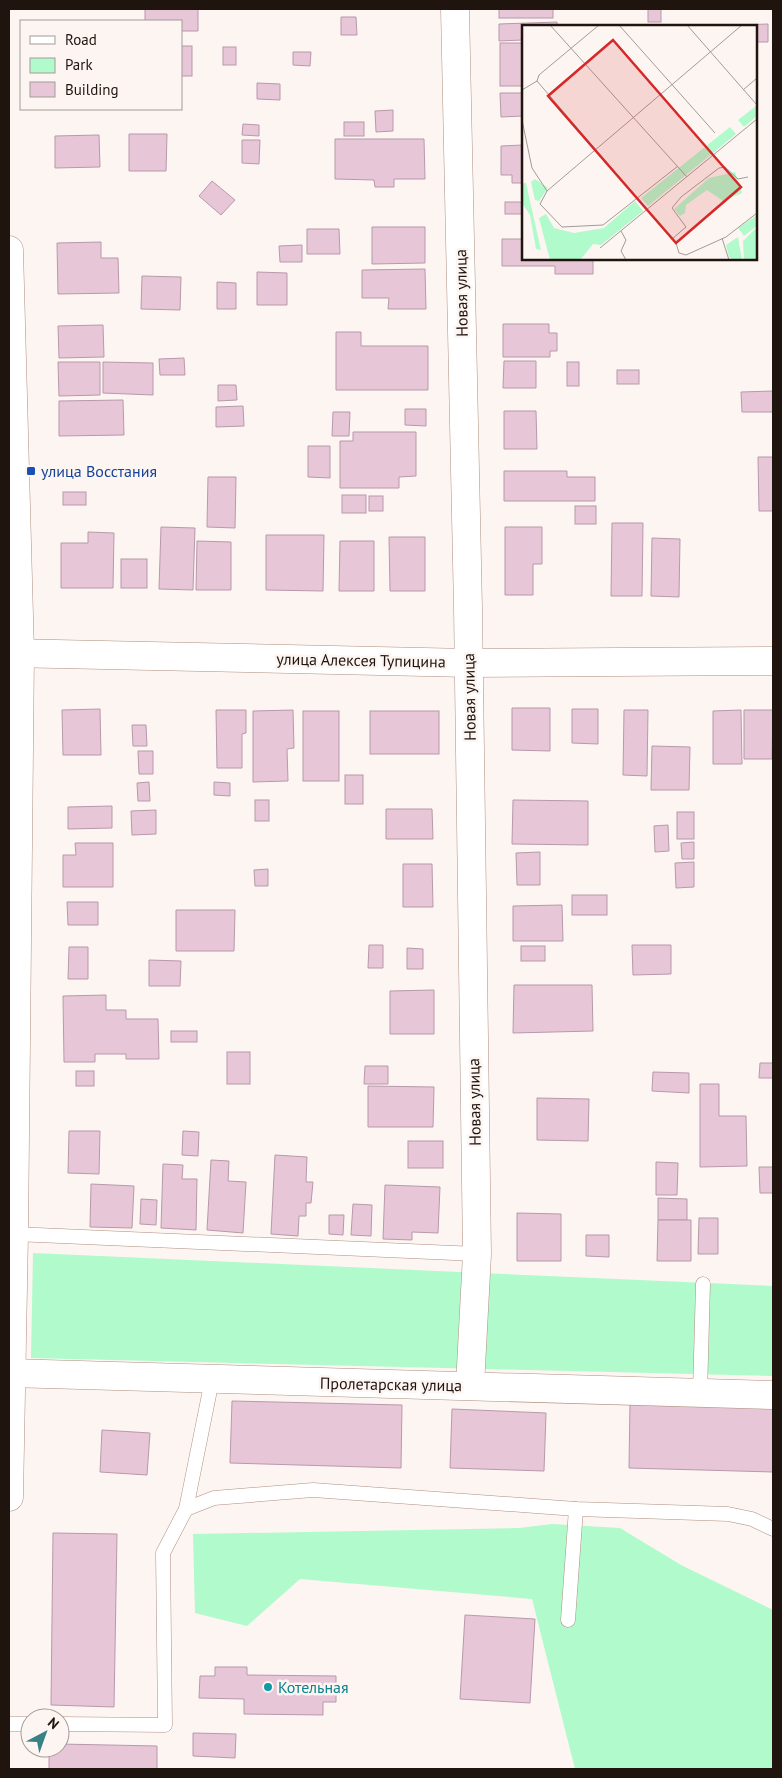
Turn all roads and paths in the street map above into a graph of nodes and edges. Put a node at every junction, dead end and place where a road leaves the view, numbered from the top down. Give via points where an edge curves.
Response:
1 (455, 9) edge
2 (9, 250) edge
3 (14, 653) edge
4 (773, 661) edge
5 (468, 663) junction
6 (11, 1234) edge
7 (476, 1254) junction
8 (703, 1284) dead end
9 (10, 1373) edge
10 (212, 1380) junction
11 (470, 1386) junction
12 (700, 1393) junction
13 (773, 1395) edge
14 (9, 1497) edge
15 (186, 1509) junction
16 (576, 1509) junction
17 (773, 1529) edge
18 (568, 1620) dead end
19 (70, 1724) edge

1 - 5 street, Новая улица
2 - 3 street
3 - 5 street, улица Алексея Тупицина
3 - 6 street
4 - 5 street, улица Алексея Тупицина
5 - 7 street, Новая улица
6 - 7 lane
6 - 9 street
7 - 11 street, Новая улица
8 - 12 lane
9 - 10 street, Пролетарская улица
9 - 14 street
10 - 11 street, Пролетарская улица
10 - 15 lane
11 - 12 street, Пролетарская улица
12 - 13 street, Пролетарская улица
15 - 16 lane via 214,1498 313,1490
15 - 19 lane via 163,1553 165,1725
16 - 17 lane via 728,1514 752,1519
16 - 18 lane

